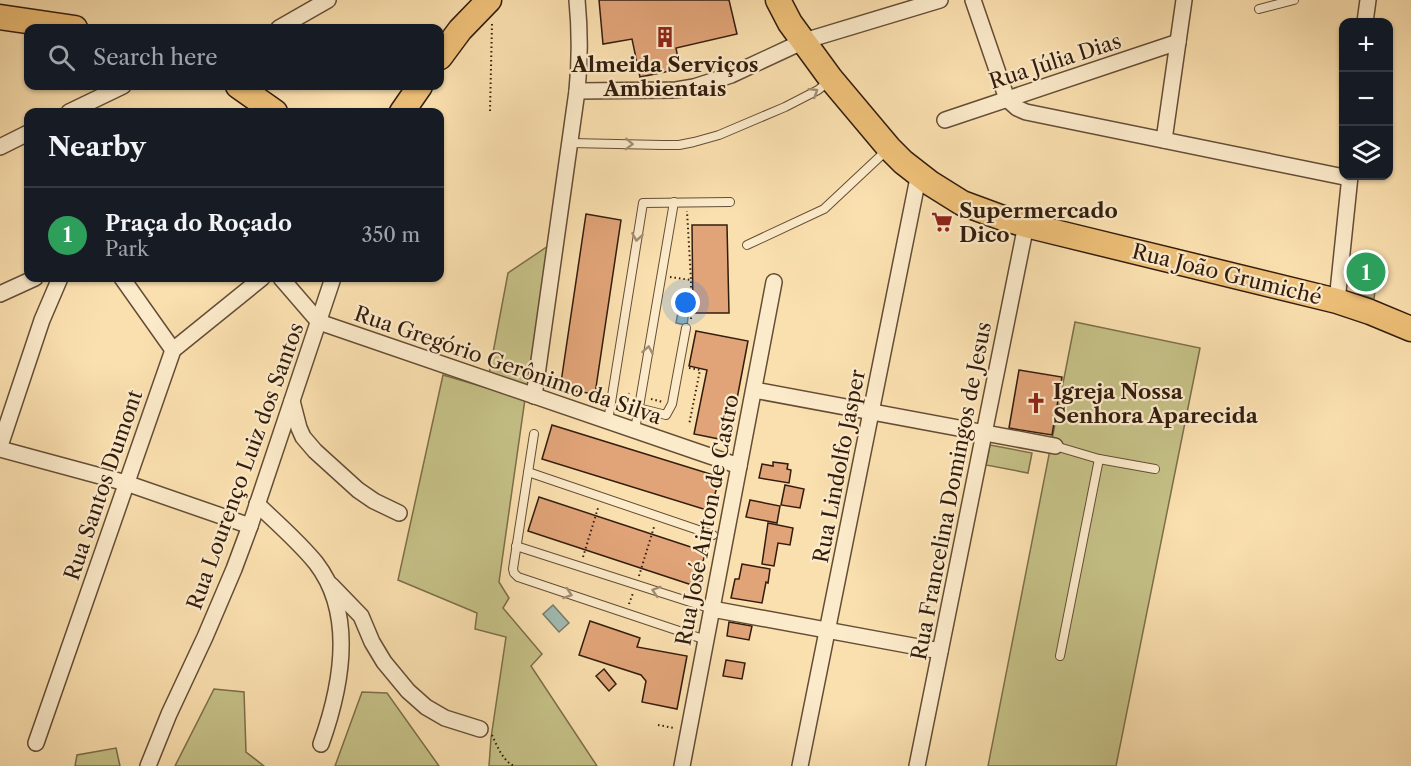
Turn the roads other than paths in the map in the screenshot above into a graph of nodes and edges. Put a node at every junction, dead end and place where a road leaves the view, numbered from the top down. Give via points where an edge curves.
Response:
1 (328, 0) edge
2 (577, 0) edge
3 (778, 0) edge
4 (940, 0) edge
5 (973, 0) edge
6 (1184, 0) edge
7 (1294, 0) edge
8 (1368, 0) edge
9 (490, 9) edge
10 (1259, 9) dead end
11 (0, 17) edge
12 (1366, 18) edge
13 (48, 24) edge
14 (286, 24) edge
15 (804, 41) junction
16 (1178, 42) junction
17 (444, 52) edge
18 (831, 80) junction
19 (115, 90) edge
20 (244, 90) edge
21 (417, 90) edge
22 (577, 91) junction
23 (1007, 99) junction
24 (77, 108) edge
25 (269, 108) edge
26 (405, 108) edge
27 (945, 120) dead end
28 (24, 135) edge
29 (1164, 140) junction
30 (571, 143) junction
31 (0, 147) edge
32 (889, 148) junction
33 (919, 174) junction
34 (1339, 175) edge
35 (1350, 180) edge
36 (674, 202) junction
37 (730, 202) dead end
38 (1026, 225) junction
39 (747, 246) dead end
40 (26, 282) edge
41 (58, 282) edge
42 (125, 282) edge
43 (257, 282) edge
44 (285, 282) edge
45 (332, 282) edge
46 (774, 282) dead end
47 (0, 294) edge
48 (1337, 301) junction
49 (319, 322) junction
50 (686, 328) dead end
51 (1411, 329) edge
52 (173, 350) junction
53 (754, 390) junction
54 (534, 396) junction
55 (292, 400) junction
56 (638, 408) junction
57 (871, 412) junction
58 (622, 426) junction
59 (984, 433) junction
60 (534, 434) dead end
61 (1056, 446) joint
62 (0, 448) edge
63 (1099, 459) junction
64 (739, 466) junction
65 (1155, 469) dead end
66 (528, 472) junction
67 (126, 483) junction
68 (257, 504) junction
69 (399, 513) dead end
70 (250, 526) junction
71 (713, 535) dead end
72 (516, 546) junction
73 (327, 581) junction
74 (712, 609) junction
75 (827, 630) junction
76 (706, 640) junction
77 (940, 651) junction
78 (1060, 656) dead end
79 (480, 729) road end
80 (36, 743) dead end
81 (321, 744) dead end
82 (148, 766) edge
83 (682, 766) edge
84 (800, 766) edge
85 (917, 766) edge

1 - 14 street
2 - 22 street
3 - 15 main road, Rua João Grumiché
4 - 15 street
5 - 23 street
6 - 16 street
7 - 10 lane
8 - 12 street
9 - 17 main road via 460,30
11 - 13 main road
15 - 18 main road, Rua João Grumiché
15 - 22 street via 694,87
16 - 23 street, Rua Júlia Dias
16 - 29 street
30 -> 18 lane via 694,142 785,107
18 - 32 main road, Rua João Grumiché
19 - 24 street
20 - 25 main road
21 - 26 main road
22 - 30 street
23 - 27 street, Rua Júlia Dias
23 - 29 street via 1026,112
28 - 31 street
29 - 34 street
30 - 54 street
32 - 33 main road, Rua João Grumiché
32 - 39 lane via 824,209
33 - 38 main road, Rua João Grumiché via 962,203
33 - 57 street, Rua Lindolfo Jasper
35 - 48 street
36 - 37 lane
56 -> 36 lane
36 -> 58 lane via 643,203
38 - 48 main road, Rua João Grumiché
38 - 59 street, Rua Francelina Domingos de Jesus
40 - 47 street
41 - 62 street
42 - 52 street
43 - 52 street
44 - 49 street
45 - 49 street, Rua Lourenço Luiz dos Santos
46 - 53 street, Rua José Airton de Castro
48 - 51 main road, Rua João Grumiché
49 - 54 street, Rua Gregório Gerônimo da Silva
49 - 55 street, Rua Lourenço Luiz dos Santos
50 - 56 lane via 673,399 666,415
52 - 67 street, Rua Santos Dumont
53 - 57 street
53 - 64 street, Rua José Airton de Castro
54 - 58 street, Rua Gregório Gerônimo da Silva
55 - 68 street, Rua Lourenço Luiz dos Santos
55 - 69 street via 298,428 315,451 358,490
56 - 58 lane
57 - 59 street
57 - 75 street, Rua Lindolfo Jasper
58 - 64 street, Rua Gregório Gerônimo da Silva
59 - 61 street
59 - 77 street, Rua Francelina Domingos de Jesus
60 - 66 lane
61 - 63 lane
62 - 67 street
63 - 65 lane
63 - 78 lane
64 - 74 street, Rua José Airton de Castro
66 - 71 lane
66 - 72 lane
67 - 70 street
67 - 80 street, Rua Santos Dumont
68 - 70 street, Rua Lourenço Luiz dos Santos
68 - 73 street via 309,555
70 - 82 street, Rua Lourenço Luiz dos Santos
74 -> 72 lane
72 -> 76 lane via 513,569 518,577
73 - 79 street via 361,616 384,662 408,691 435,712
73 - 81 street via 337,607 341,643 332,707
74 - 75 street
74 - 76 street, Rua José Airton de Castro
75 - 77 street
75 - 84 street, Rua Lindolfo Jasper
76 - 83 street, Rua José Airton de Castro
77 - 85 street, Rua Francelina Domingos de Jesus

